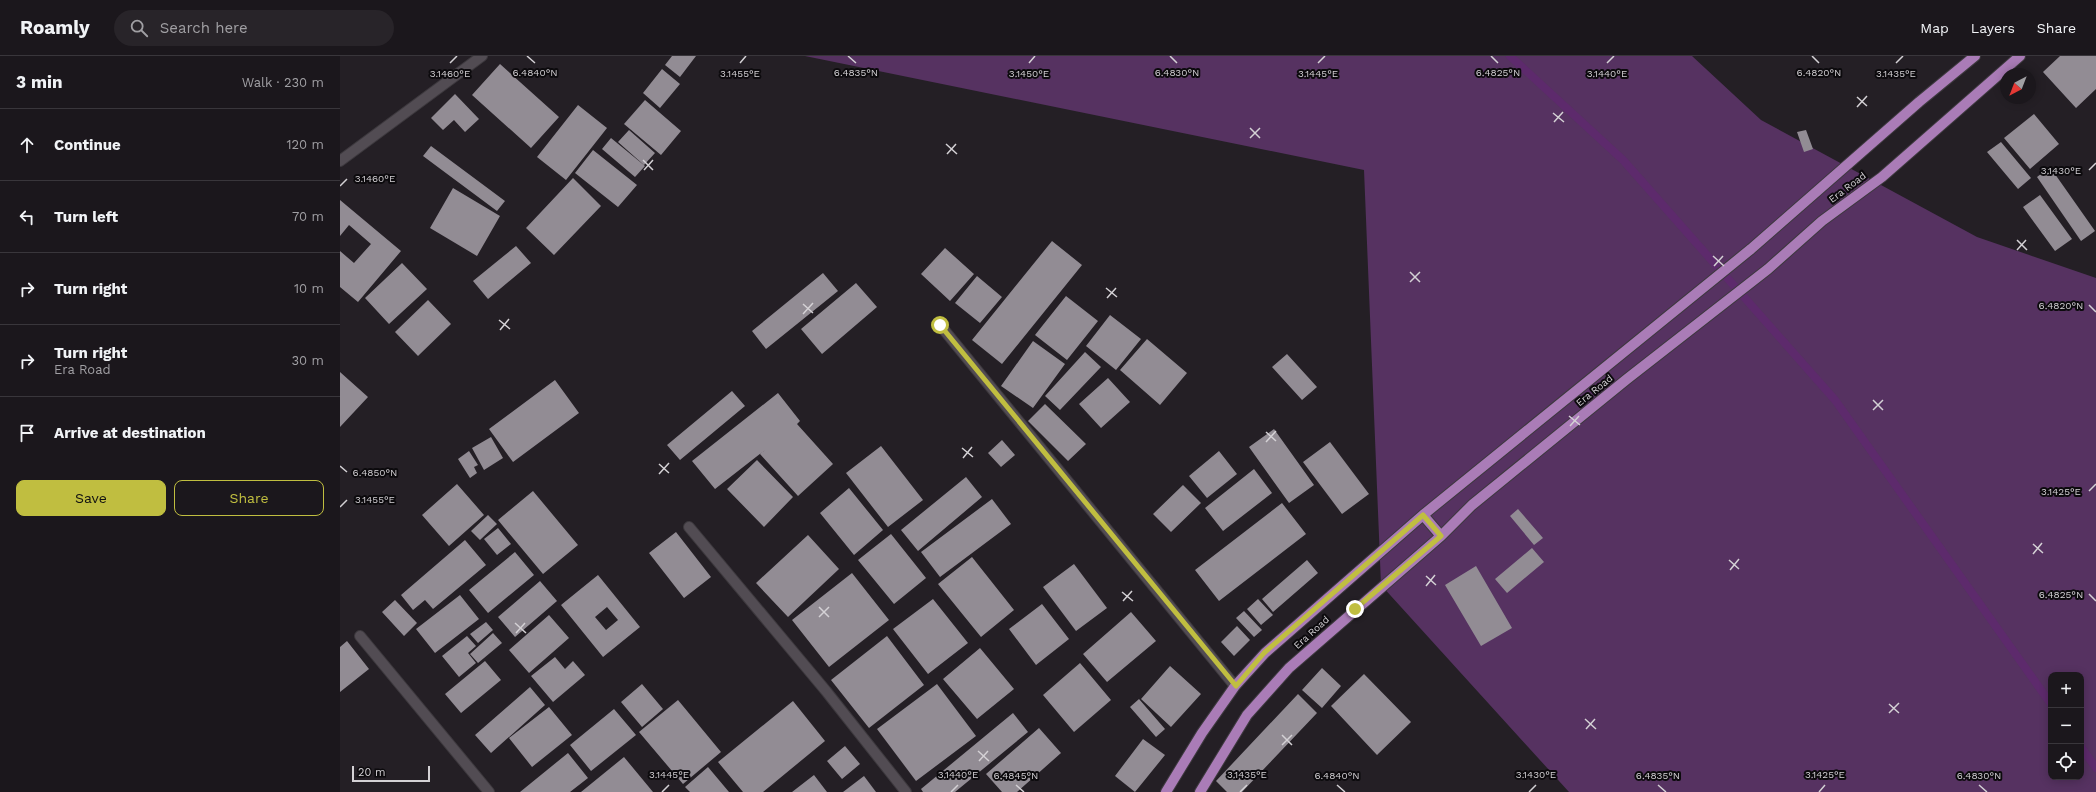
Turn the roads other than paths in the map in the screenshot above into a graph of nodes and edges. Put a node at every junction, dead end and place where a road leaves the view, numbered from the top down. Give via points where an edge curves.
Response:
1 (482, 56) edge
2 (1975, 56) edge
3 (2020, 56) edge
4 (340, 161) edge
5 (940, 325) dead end
6 (1423, 515) junction
7 (689, 527) dead end
8 (1441, 536) junction
9 (360, 636) dead end
10 (1236, 686) junction
11 (1202, 791) edge
12 (489, 792) edge
13 (906, 792) edge
14 (1166, 792) edge

1 - 4 street
2 - 6 main road via 1707,287
3 - 8 main road, Era Road via 1882,177 1822,221 1768,269 1472,505
5 - 10 street
6 - 8 main road
6 - 10 main road via 1264,653
7 - 13 street via 826,691
8 - 11 main road, Era Road via 1289,668 1247,715
9 - 12 street
10 - 14 main road via 1202,733

